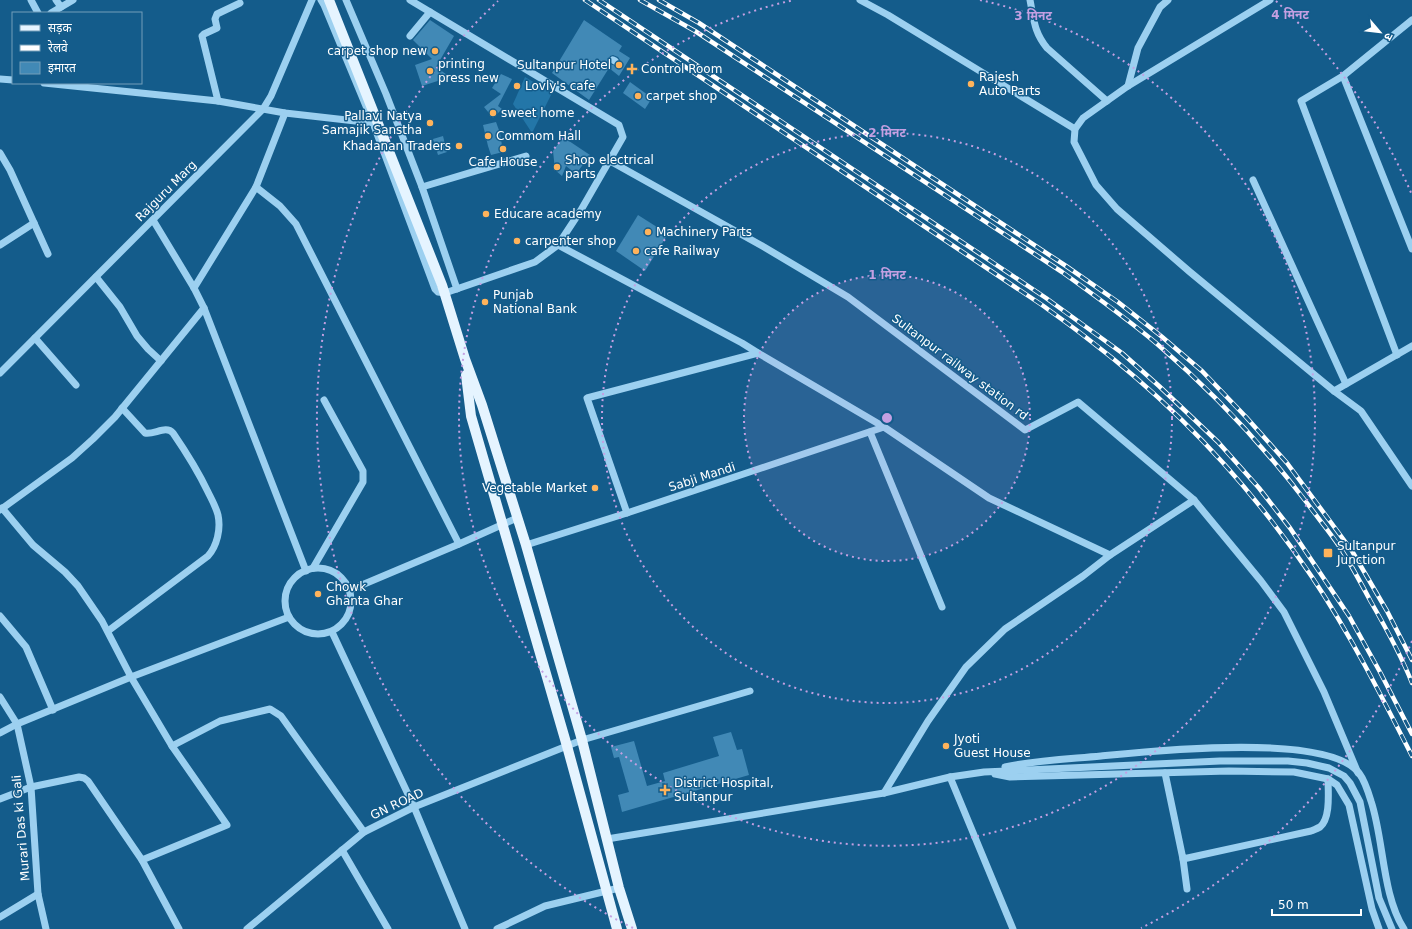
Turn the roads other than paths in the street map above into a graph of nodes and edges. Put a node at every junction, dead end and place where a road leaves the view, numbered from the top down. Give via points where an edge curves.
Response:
1 (31, 0) edge
2 (56, 0) edge
3 (73, 0) edge
4 (312, 0) edge
5 (321, 0) edge
6 (329, 0) edge
7 (346, 0) edge
8 (410, 0) edge
9 (862, 0) edge
10 (1030, 0) edge
11 (1168, 0) edge
12 (1270, 0) edge
13 (240, 3) dead end
14 (61, 7) junction
15 (37, 12) edge
16 (53, 12) edge
17 (430, 12) junction
18 (1412, 20) edge
19 (410, 36) dead end
20 (1343, 76) junction
21 (0, 79) edge
22 (12, 80) edge
23 (74, 84) edge
24 (1128, 86) junction
25 (218, 101) junction
26 (1107, 101) junction
27 (263, 109) junction
28 (285, 113) junction
29 (372, 123) junction
30 (1075, 129) junction
31 (0, 153) edge
32 (526, 156) dead end
33 (610, 161) junction
34 (1253, 180) dead end
35 (256, 187) junction
36 (422, 188) junction
37 (153, 220) junction
38 (34, 222) junction
39 (0, 245) edge
40 (558, 245) junction
41 (1412, 249) edge
42 (48, 254) dead end
43 (96, 277) junction
44 (194, 288) junction
45 (444, 289) junction
46 (457, 289) junction
47 (204, 308) junction
48 (35, 338) junction
49 (1412, 346) edge
50 (758, 353) junction
51 (1397, 354) junction
52 (465, 359) junction
53 (161, 361) junction
54 (0, 373) edge
55 (1346, 384) junction
56 (76, 385) dead end
57 (1334, 391) junction
58 (324, 400) dead end
59 (122, 408) junction
60 (884, 427) junction
61 (870, 432) junction
62 (1412, 486) edge
63 (1194, 500) junction
64 (1, 509) edge
65 (627, 513) junction
66 (517, 518) junction
67 (502, 525) junction
68 (459, 544) junction
69 (526, 545) junction
70 (1110, 556) junction
71 (309, 569) junction
72 (350, 590) junction
73 (942, 608) dead end
74 (0, 616) edge
75 (289, 617) junction
76 (108, 631) junction
77 (332, 632) junction
78 (131, 677) junction
79 (750, 691) dead end
80 (0, 697) edge
81 (53, 710) junction
82 (17, 724) junction
83 (0, 733) edge
84 (582, 740) junction
85 (172, 746) junction
86 (566, 746) junction
87 (984, 772) junction
88 (1165, 773) junction
89 (1358, 773) junction
90 (950, 777) junction
91 (1328, 779) junction
92 (31, 786) junction
93 (884, 793) junction
94 (0, 800) edge
95 (414, 807) junction
96 (364, 832) junction
97 (607, 839) junction
98 (342, 850) junction
99 (1183, 859) junction
100 (142, 860) junction
101 (619, 888) junction
102 (1187, 889) dead end
103 (606, 891) junction
104 (38, 894) junction
105 (0, 917) edge
106 (46, 929) edge
107 (179, 929) edge
108 (247, 929) edge
109 (388, 929) edge
110 (465, 929) edge
111 (497, 929) edge
112 (617, 929) edge
113 (632, 929) edge
114 (1013, 929) edge
115 (1379, 929) edge
116 (1392, 929) edge
117 (1404, 929) edge

1 - 15 street
2 - 14 street
3 - 14 street
4 - 27 street, Rajguru Marg
5 - 29 street
6 - 45 main road
7 - 36 street
8 - 17 street
9 - 30 street
10 - 26 street via 1040,40
11 - 24 street via 1160,8 1138,48
12 - 24 street
13 - 25 street via 217,14 217,28 202,36
14 - 16 street
17 - 19 street
17 - 33 street via 619,125 623,137
18 - 20 street
20 - 41 street
20 - 51 street via 1301,101
21 - 22 street
23 - 25 street
24 - 26 street
25 - 27 street
26 - 30 street via 1083,118
27 - 28 street
27 - 37 street, Rajguru Marg
28 - 29 street
28 - 35 street
29 - 45 street via 435,289 438,292
30 - 57 street via 1074,142 1096,185 1117,209
31 - 38 street
32 - 36 street
33 - 40 street
33 - 63 street, Sultanpur railway station rd via 848,297 1026,430 1078,402
34 - 55 street
35 - 44 street
35 - 68 street via 280,206 296,224
36 - 46 street
37 - 43 street, Rajguru Marg
37 - 44 street
38 - 39 street
38 - 42 street
40 - 46 street via 535,262
40 - 50 street
43 - 48 street, Rajguru Marg
43 - 53 street via 117,302 140,339
44 - 47 street
45 - 46 street
45 - 52 main road
47 - 53 street
47 - 71 street
48 - 54 street, Rajguru Marg
48 - 56 street
49 - 51 street
50 - 60 street
50 - 65 street via 587,398
51 - 55 street
52 - 66 main road
52 - 67 main road via 471,416
53 - 59 street
55 - 57 street
57 - 62 street via 1361,411
58 - 71 street via 364,477
59 - 64 street via 72,458
59 - 76 street via 145,433 166,430 173,433 195,466 217,509 219,530 214,547 208,556
60 - 61 street, Sabji Mandi
60 - 70 street via 989,498
61 - 65 street, Sabji Mandi
61 - 73 street
63 - 70 street
63 - 89 street, Sultanpur railway station rd via 1284,612 1324,692
64 - 76 street via 33,545 72,578
65 - 69 street, Sabji Mandi
66 - 67 street
66 - 69 main road
67 - 68 street
67 - 86 main road
68 - 72 street
69 - 84 main road
70 - 93 street via 1005,629 966,666 928,721
71 - 72 street via 329,569 342,577
71 - 75 street via 298,574 288,586 285,602
72 - 77 street via 352,607 345,622
74 - 81 street via 26,647
75 - 77 street via 300,629 316,634
75 - 78 street
76 - 78 street
77 - 95 street
78 - 81 street
78 - 85 street
79 - 84 street, GN ROAD
80 - 82 street, Murari Das ki Gali
81 - 82 street
82 - 83 street
82 - 92 street, Murari Das ki Gali
84 - 86 street, GN ROAD
84 - 97 main road
85 - 96 street via 220,721 270,710 281,716
85 - 100 street via 227,825
86 - 95 street, GN ROAD
86 - 103 main road
87 - 88 street via 1010,777
87 - 89 street via 1024,763 1219,747 1278,749 1321,754 1346,763
87 - 90 street
87 - 116 street via 1220,761 1288,761 1329,768 1344,776 1360,802 1378,898
88 - 91 street via 1294,772
88 - 99 street
89 - 117 street, Sultanpur railway station rd via 1367,788 1374,810 1389,893
90 - 93 street
90 - 114 street
91 - 99 street via 1328,808 1320,827
91 - 115 street via 1337,785 1349,805 1372,909
92 - 94 street
92 - 100 street via 84,778
92 - 104 street, Murari Das ki Gali
93 - 97 street
95 - 96 street, GN ROAD
95 - 110 street
96 - 98 street, GN ROAD
97 - 101 main road
98 - 108 street, GN ROAD
98 - 109 street
99 - 102 street
100 - 107 street
101 - 103 street
101 - 113 main road
103 - 111 street via 545,906
103 - 112 main road
104 - 105 street
104 - 106 street, Murari Das ki Gali

